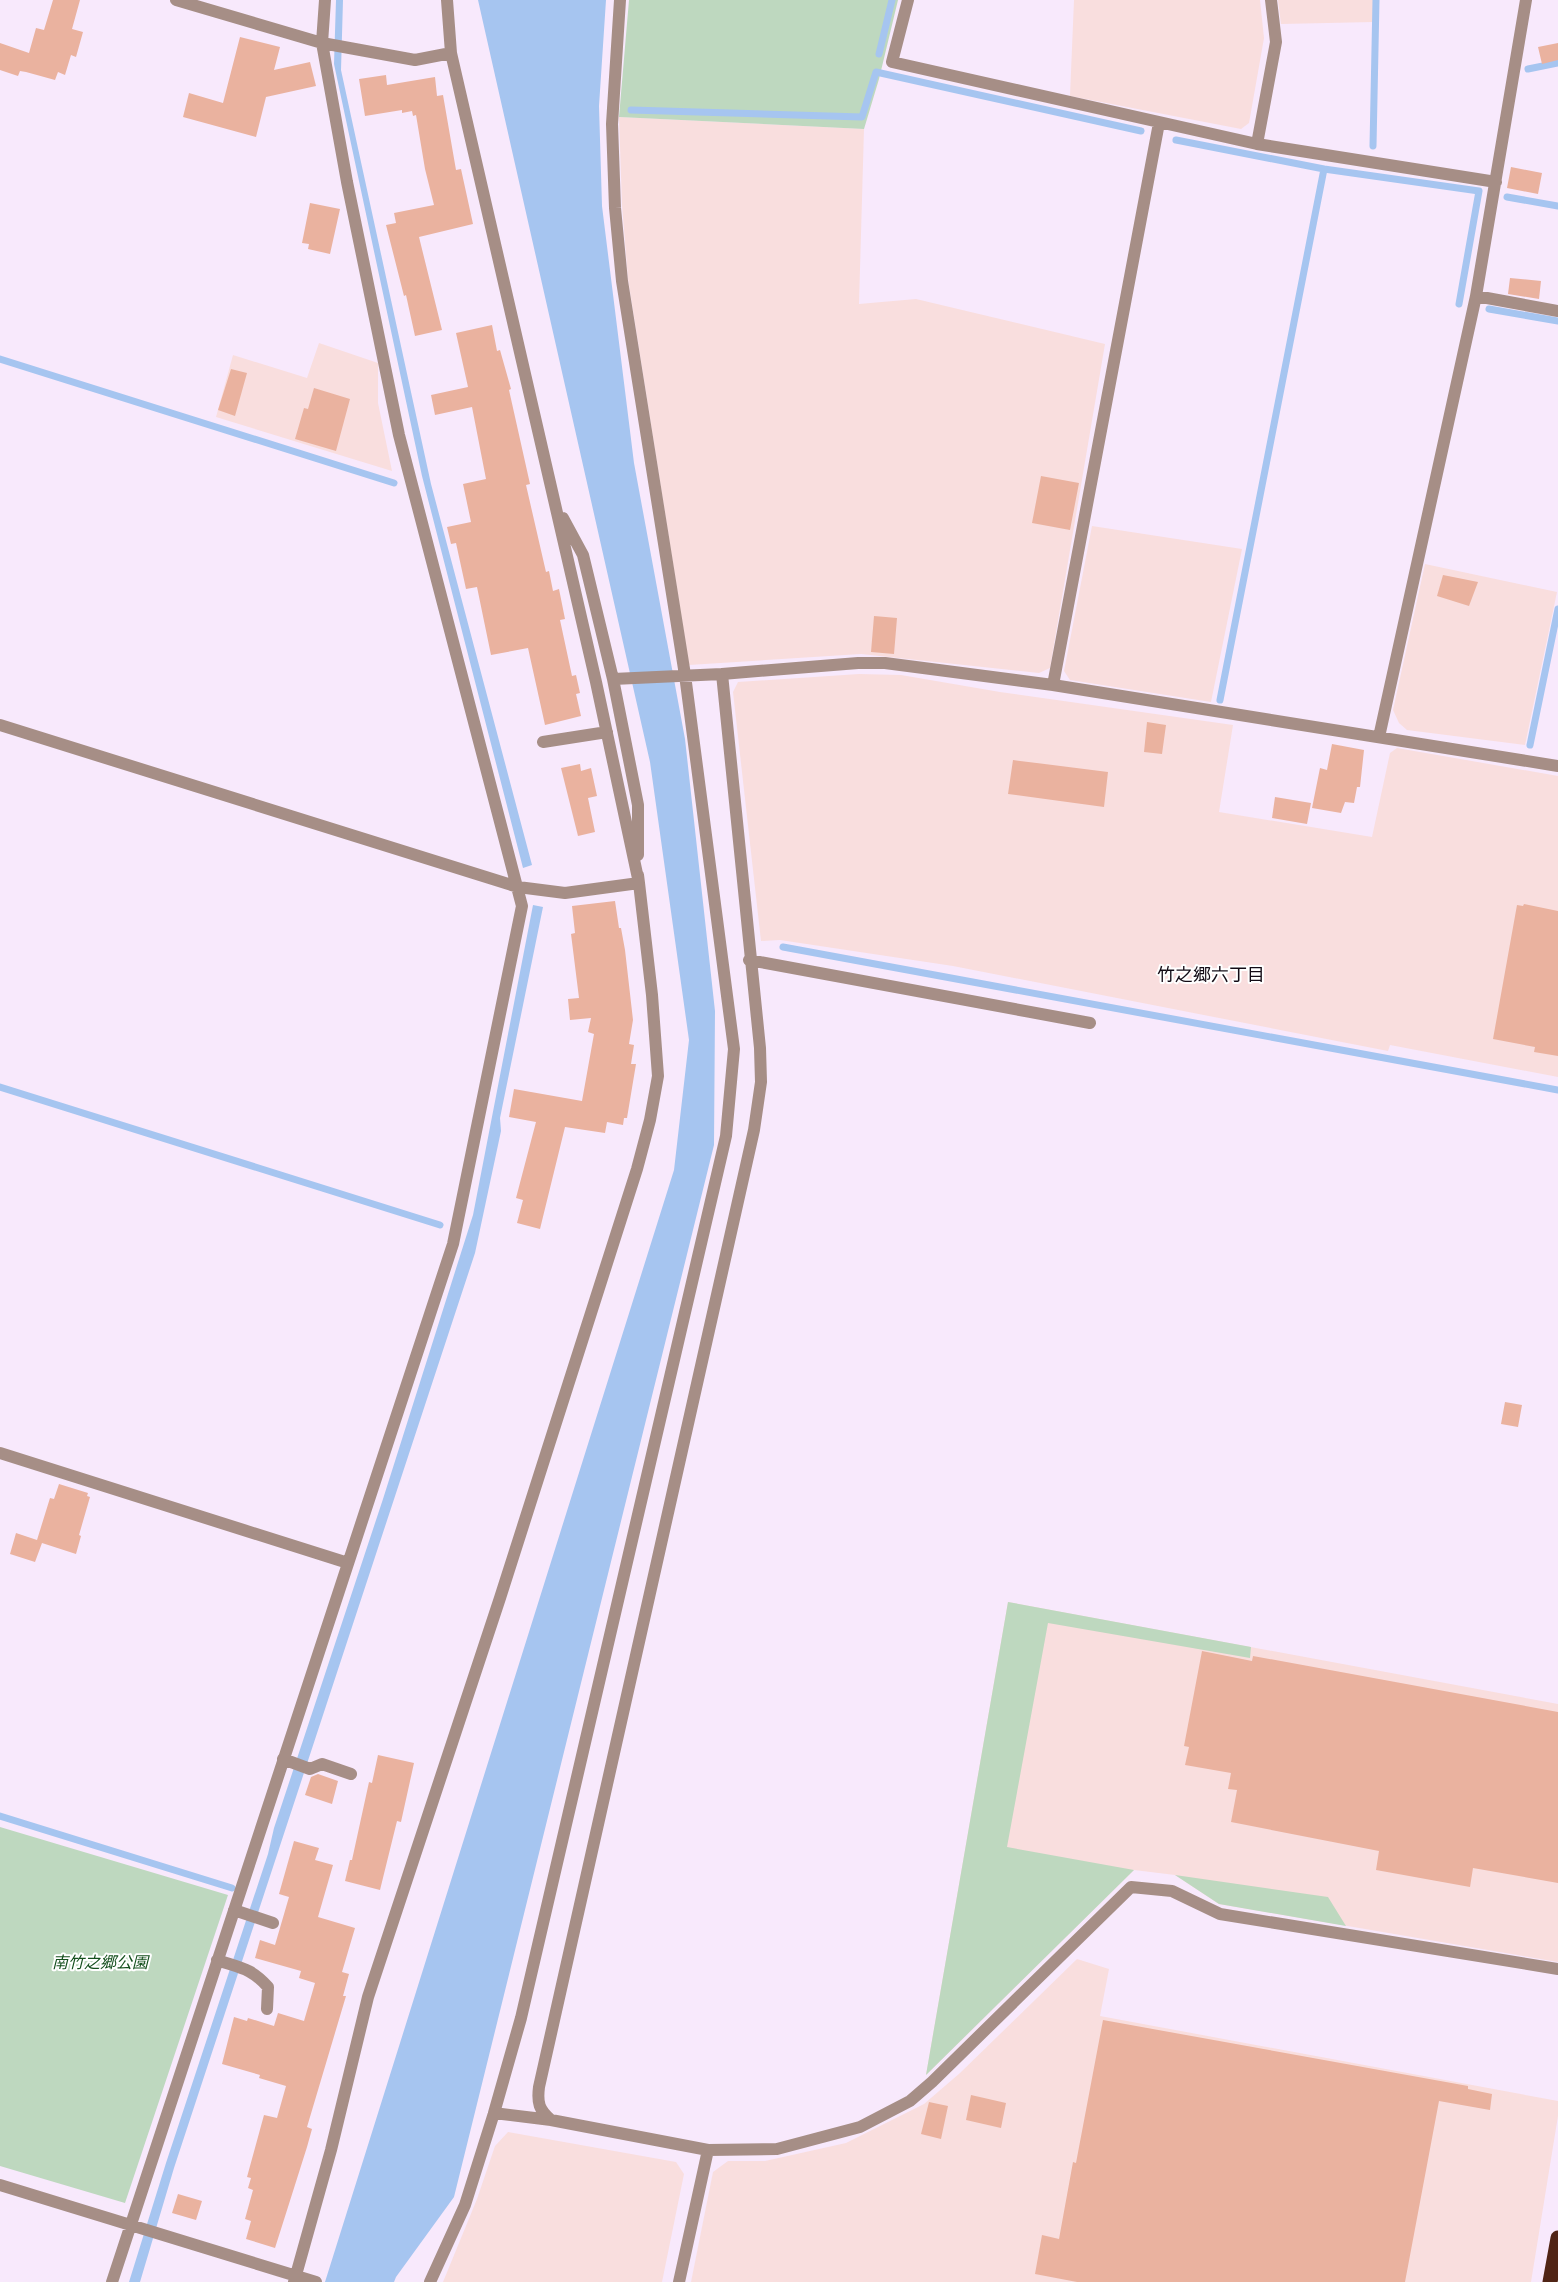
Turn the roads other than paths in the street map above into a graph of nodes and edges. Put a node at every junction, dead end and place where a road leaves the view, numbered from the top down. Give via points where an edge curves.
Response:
1 (176, 0) edge
2 (325, 0) edge
3 (447, 0) edge
4 (620, 0) edge
5 (908, 0) edge
6 (1271, 0) edge
7 (1526, 0) edge
8 (328, 44) junction
9 (451, 53) junction
10 (1159, 123) junction
11 (1257, 144) junction
12 (1496, 182) junction
13 (1476, 296) junction
14 (1558, 311) edge
15 (555, 505) junction
16 (722, 674) junction
17 (685, 675) junction
18 (618, 679) junction
19 (1053, 685) junction
20 (0, 725) edge
21 (607, 732) junction
22 (1378, 737) junction
23 (543, 742) dead end
24 (1558, 766) edge
25 (638, 883) junction
26 (518, 887) junction
27 (749, 960) junction
28 (1090, 1023) dead end
29 (0, 1453) edge
30 (348, 1563) junction
31 (287, 1761) junction
32 (351, 1774) dead end
33 (238, 1912) junction
34 (273, 1923) dead end
35 (221, 1961) junction
36 (1558, 1969) edge
37 (267, 2009) dead end
38 (494, 2114) junction
39 (551, 2120) junction
40 (708, 2150) junction
41 (0, 2185) edge
42 (135, 2227) junction
43 (1558, 2238) edge
44 (295, 2279) edge
45 (112, 2282) edge
46 (316, 2282) edge
47 (430, 2282) edge
48 (679, 2282) edge
49 (1550, 2282) edge

1 - 8 street
2 - 8 street
3 - 9 street
4 - 17 street via 612,124 615,208 624,291
5 - 10 street via 892,62
6 - 11 street via 1276,42
7 - 12 street
8 - 9 street via 415,60
8 - 26 street via 346,182 399,435
9 - 15 street
10 - 11 street
10 - 19 street
11 - 12 street
12 - 13 street
13 - 14 street
13 - 22 street
15 - 18 street via 583,555
15 - 21 street
16 - 17 street
16 - 19 street via 885,663
16 - 27 street
17 - 18 street
17 - 38 street via 734,1048 726,1136 521,2018
18 - 25 street via 638,806
19 - 22 street
20 - 26 street
21 - 23 street
21 - 25 street
22 - 24 street
25 - 26 street via 565,893
25 - 44 street via 658,1076 650,1120 500,1598 368,1997 331,2150
26 - 30 street via 522,906 459,1220
27 - 28 street
27 - 39 street via 761,1082 754,1130 539,2087 537,2103
29 - 30 street
30 - 31 street
31 - 32 street via 310,1769 322,1764
31 - 33 street
33 - 34 street
33 - 35 street
35 - 37 street via 243,1968 268,1987
35 - 42 street
36 - 40 street via 1220,1914 1172,1891 1131,1887 951,2065 910,2101 860,2127 777,2149
38 - 39 street
38 - 47 street via 465,2205
39 - 40 street
40 - 48 street
41 - 42 street
42 - 44 street
42 - 45 street
43 - 49 highway
44 - 46 street

